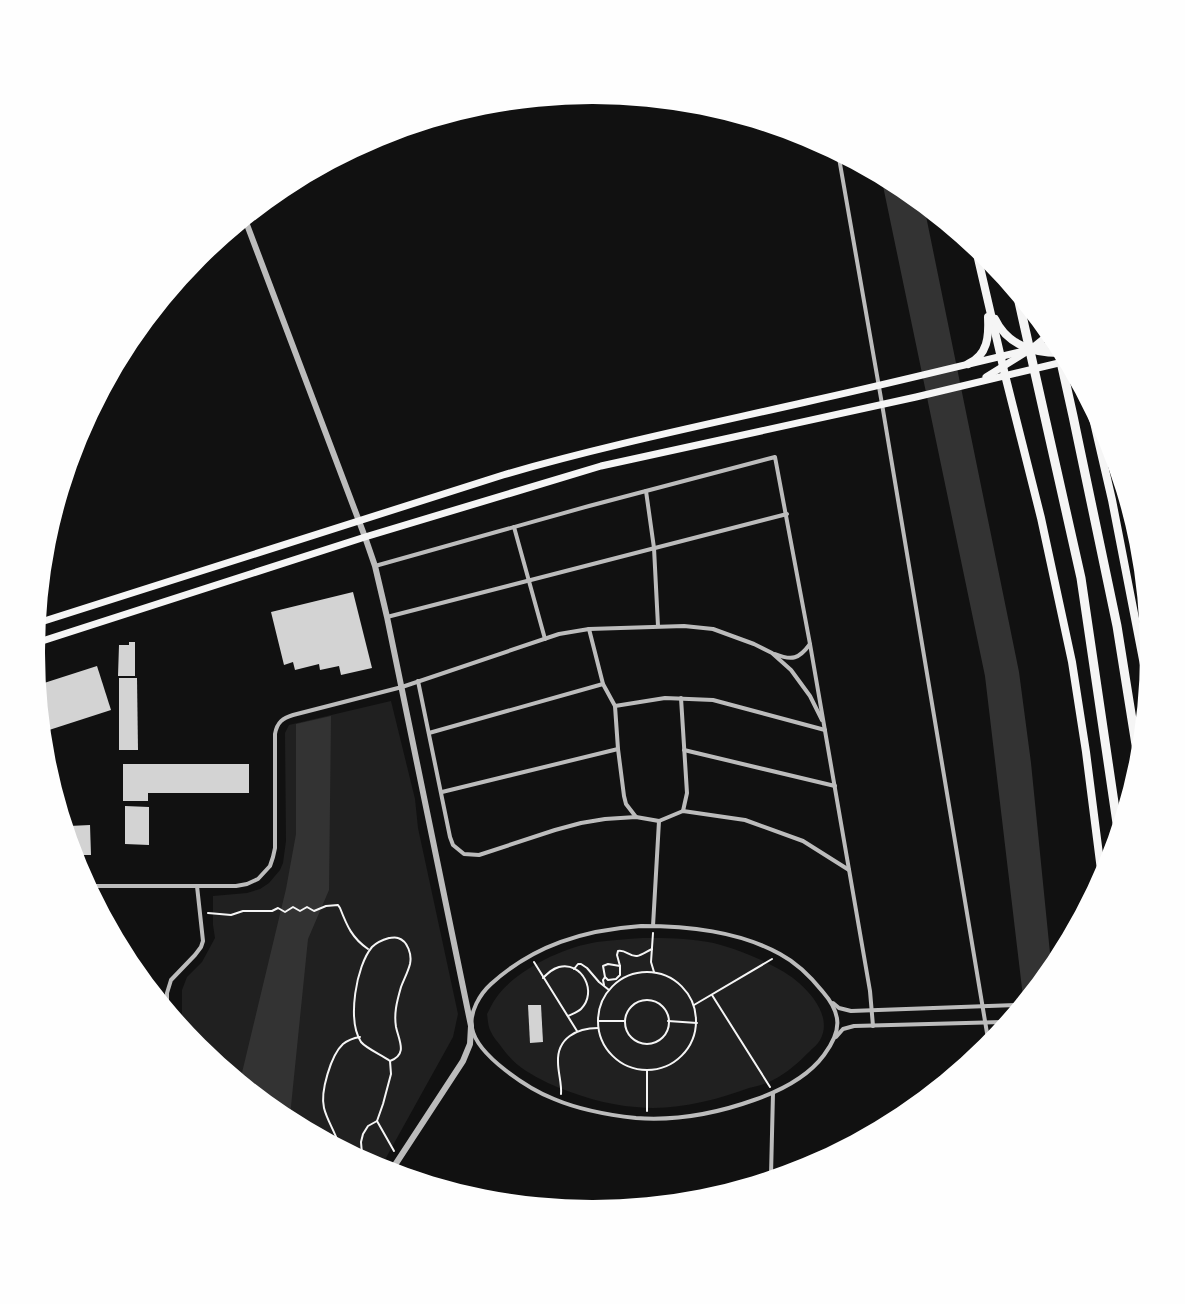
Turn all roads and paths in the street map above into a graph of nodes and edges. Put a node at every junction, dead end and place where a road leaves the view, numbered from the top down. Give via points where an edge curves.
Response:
1 (840, 164) edge
2 (248, 227) edge
3 (979, 264) edge
4 (988, 302) junction
5 (1021, 312) edge
6 (1042, 340) edge
7 (1046, 346) edge
8 (1032, 349) junction
9 (1050, 352) edge
10 (1001, 356) junction
11 (1057, 363) edge
12 (968, 364) junction
13 (1004, 371) junction
14 (1063, 372) edge
15 (879, 385) junction
16 (882, 404) junction
17 (1099, 446) edge
18 (646, 491) junction
19 (787, 514) junction
20 (359, 520) junction
21 (514, 527) junction
22 (365, 537) junction
23 (654, 548) junction
24 (375, 566) junction
25 (530, 580) junction
26 (387, 617) junction
27 (46, 620) edge
28 (658, 626) junction
29 (589, 629) junction
30 (545, 639) junction
31 (45, 640) edge
32 (1140, 643) edge
33 (810, 644) junction
34 (772, 653) junction
35 (418, 681) junction
36 (602, 684) junction
37 (402, 687) junction
38 (681, 698) junction
39 (615, 706) junction
40 (824, 724) junction
41 (825, 730) junction
42 (1134, 731) edge
43 (429, 733) junction
44 (618, 749) junction
45 (684, 750) junction
46 (835, 786) junction
47 (442, 792) junction
48 (683, 811) junction
49 (1116, 813) edge
50 (636, 817) junction
51 (659, 821) junction
52 (1100, 856) edge
53 (849, 870) junction
54 (98, 886) edge
55 (197, 886) junction
56 (201, 912) junction
57 (653, 926) junction
58 (368, 949) dead end
59 (652, 949) junction
60 (780, 954) junction
61 (530, 956) junction
62 (620, 966) junction
63 (574, 969) junction
64 (654, 972) junction
65 (605, 977) junction
66 (543, 978) junction
67 (604, 985) junction
68 (609, 990) junction
69 (712, 994) junction
70 (167, 996) edge
71 (830, 1000) junction
72 (694, 1005) junction
73 (1010, 1005) edge
74 (983, 1006) junction
75 (872, 1010) junction
76 (568, 1016) junction
77 (598, 1021) junction
78 (668, 1021) junction
79 (625, 1022) junction
80 (986, 1022) junction
81 (996, 1022) edge
82 (697, 1023) junction
83 (471, 1026) junction
84 (873, 1026) junction
85 (598, 1028) junction
86 (577, 1031) junction
87 (987, 1031) edge
88 (360, 1037) junction
89 (834, 1038) junction
90 (390, 1061) junction
91 (647, 1070) junction
92 (774, 1093) junction
93 (559, 1101) junction
94 (648, 1118) junction
95 (377, 1120) junction
96 (335, 1135) edge
97 (362, 1148) edge
98 (400, 1160) junction
99 (398, 1163) edge
100 (771, 1169) edge

1 - 15 street
2 - 20 street
3 - 4 main road
4 - 8 main road via 1003,332 1019,345
4 - 10 main road
4 - 12 main road via 988,331 985,345 979,358
5 - 49 highway via 1080,578
6 - 8 main road
7 - 8 main road
8 - 9 main road
8 - 10 main road
8 - 13 main road
10 - 12 main road
10 - 13 main road
11 - 13 main road
12 - 15 main road
13 - 16 main road via 972,384
13 - 52 main road via 1041,518 1072,662
14 - 42 highway via 1117,626
15 - 16 street
15 - 20 main road via 554,460
16 - 22 main road via 601,466
16 - 74 street
17 - 32 main road
18 - 19 street via 775,457
18 - 21 street
18 - 23 street
19 - 23 street
19 - 33 street
20 - 22 street
20 - 27 main road
21 - 24 street
21 - 25 street
22 - 24 street
22 - 31 main road
23 - 25 street
23 - 28 street
24 - 26 street
25 - 26 street
25 - 30 street
26 - 37 street
28 - 29 street
28 - 34 street via 713,630
29 - 30 street
29 - 36 street
30 - 35 street
33 - 34 street via 793,658 784,658
33 - 40 street
34 - 40 street via 791,670 810,696
35 - 37 street
35 - 43 street
36 - 39 street
36 - 43 street
37 - 55 street via 293,715 280,721 275,734 275,848 270,866 258,879 247,884
37 - 83 street
38 - 39 street
38 - 41 street via 713,700
38 - 45 street
39 - 44 street
40 - 41 street
41 - 46 street
43 - 47 street
44 - 47 street
44 - 50 street via 626,804
45 - 46 street
45 - 48 street via 687,793
46 - 53 street
47 - 50 street via 453,845 464,854 471,855 479,855 581,823
48 - 51 street
48 - 53 street via 745,820 803,841
50 - 51 street
51 - 57 street
53 - 75 street
54 - 55 street
55 - 56 street
56 - 58 path via 231,915 243,911 267,912 278,908 286,912 293,907 300,911 307,907 314,911 338,905 353,936
56 - 70 street via 201,947 171,980
57 - 59 path
57 - 60 street via 692,928 720,933
57 - 61 street via 589,933 557,943
59 - 62 path via 637,956 623,950 618,951
59 - 64 path via 651,962
60 - 69 path
60 - 71 street via 807,974
61 - 66 path
61 - 83 street via 495,980 481,995 476,1003
62 - 65 path via 620,975 616,979 608,980
62 - 65 path via 603,966
63 - 66 path via 557,968
63 - 67 path via 578,964 582,964
63 - 76 path via 586,979 588,996 581,1010
64 - 68 path via 640,972 628,976 616,982
64 - 72 path via 678,982 687,991
65 - 67 path
66 - 76 path
67 - 68 path
68 - 77 path via 601,1004
69 - 72 path
69 - 92 path
71 - 75 street via 844,1010
71 - 89 street via 839,1020
72 - 82 path
73 - 74 street
74 - 75 street
74 - 80 street
75 - 84 street
76 - 86 path
77 - 79 path
77 - 85 path
78 - 79 path via 662,1006 648,1000 631,1006
78 - 79 path via 667,1030 662,1037 655,1042 646,1043 630,1036
78 - 82 path
80 - 81 street
80 - 84 street
80 - 87 street
82 - 91 path via 693,1039 683,1055 668,1066
83 - 93 street via 477,1040 499,1065 523,1083
83 - 98 street via 470,1044 463,1061
84 - 89 street via 849,1027
85 - 86 path
85 - 91 path via 603,1042 614,1058 631,1068
86 - 93 path via 565,1040 558,1058 561,1092
88 - 90 path via 362,1042
88 - 90 path via 354,1009 356,986 362,964 373,946 380,941 397,938 407,945 410,963 401,987 396,1012 396,1026 402,1045 395,1059
88 - 96 path via 343,1043 337,1051 326,1079 322,1099
89 - 92 street via 826,1053 812,1068
90 - 95 path via 389,1084
91 - 94 path
92 - 94 street via 708,1114
92 - 100 street
93 - 94 street via 592,1111
95 - 97 path via 368,1126 363,1134
95 - 98 path
98 - 99 street

